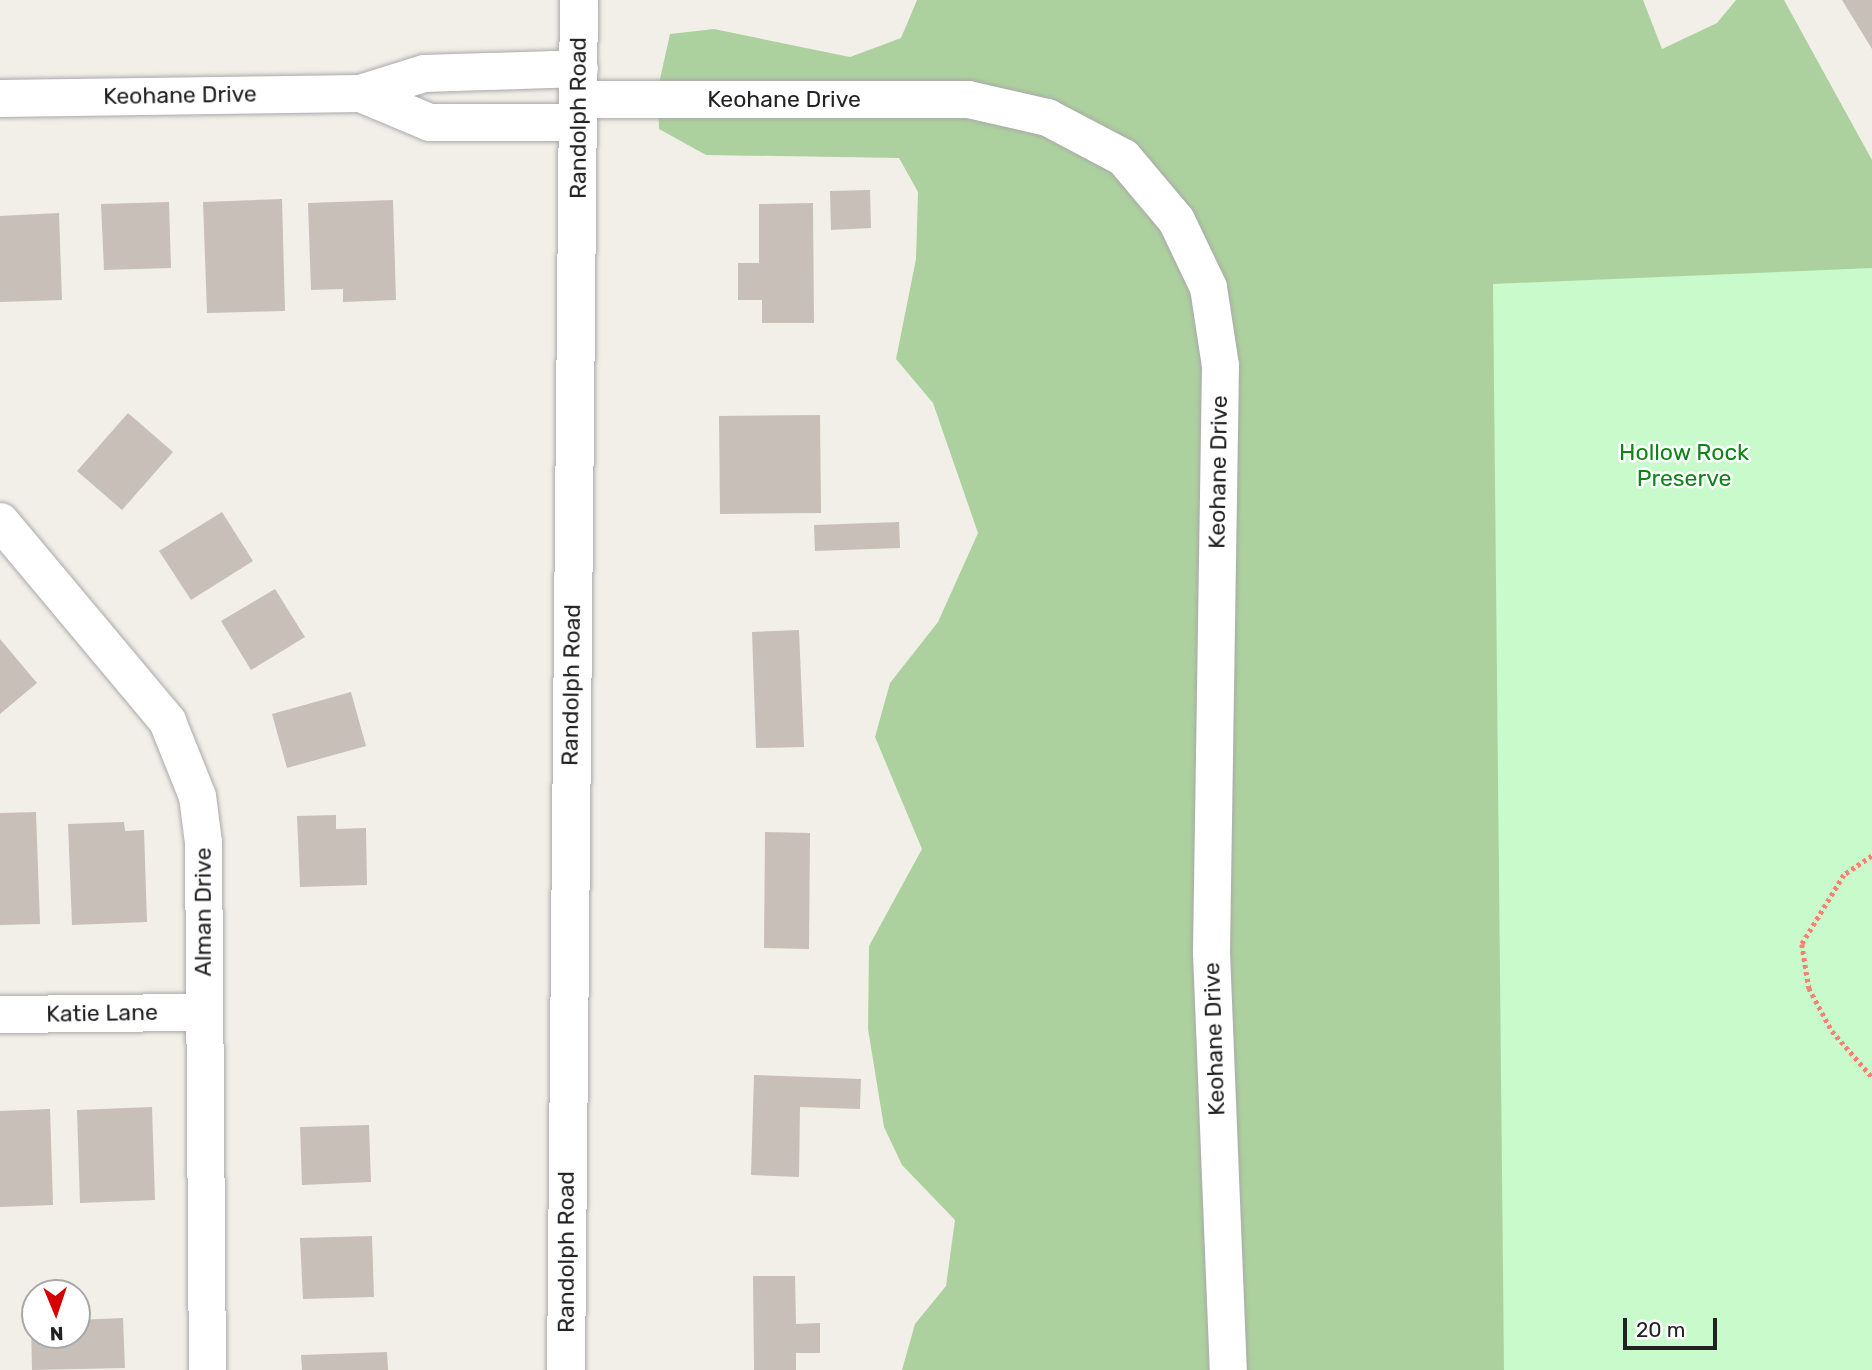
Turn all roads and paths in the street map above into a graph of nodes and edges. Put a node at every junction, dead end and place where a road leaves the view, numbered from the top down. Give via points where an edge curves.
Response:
1 (579, 0) edge
2 (360, 93) junction
3 (578, 96) junction
4 (0, 98) edge
5 (0, 521) edge
6 (1872, 856) edge
7 (203, 1012) junction
8 (0, 1014) edge
9 (1872, 1077) edge
10 (207, 1370) edge
11 (566, 1370) edge
12 (1228, 1370) edge

1 - 3 street, Randolph Road
2 - 3 street, Keohane Drive via 424,73
2 - 3 street, Keohane Drive via 429,122
2 - 4 street, Keohane Drive
3 - 11 street, Randolph Road
3 - 12 street, Keohane Drive via 968,99 1047,117 1124,157 1177,220 1208,287 1220,365 1211,952
5 - 7 street, Alman Drive via 144,689 186,757 203,842
6 - 9 path via 1844,875 1802,944 1809,988 1832,1031
7 - 8 street, Katie Lane
7 - 10 street, Alman Drive

